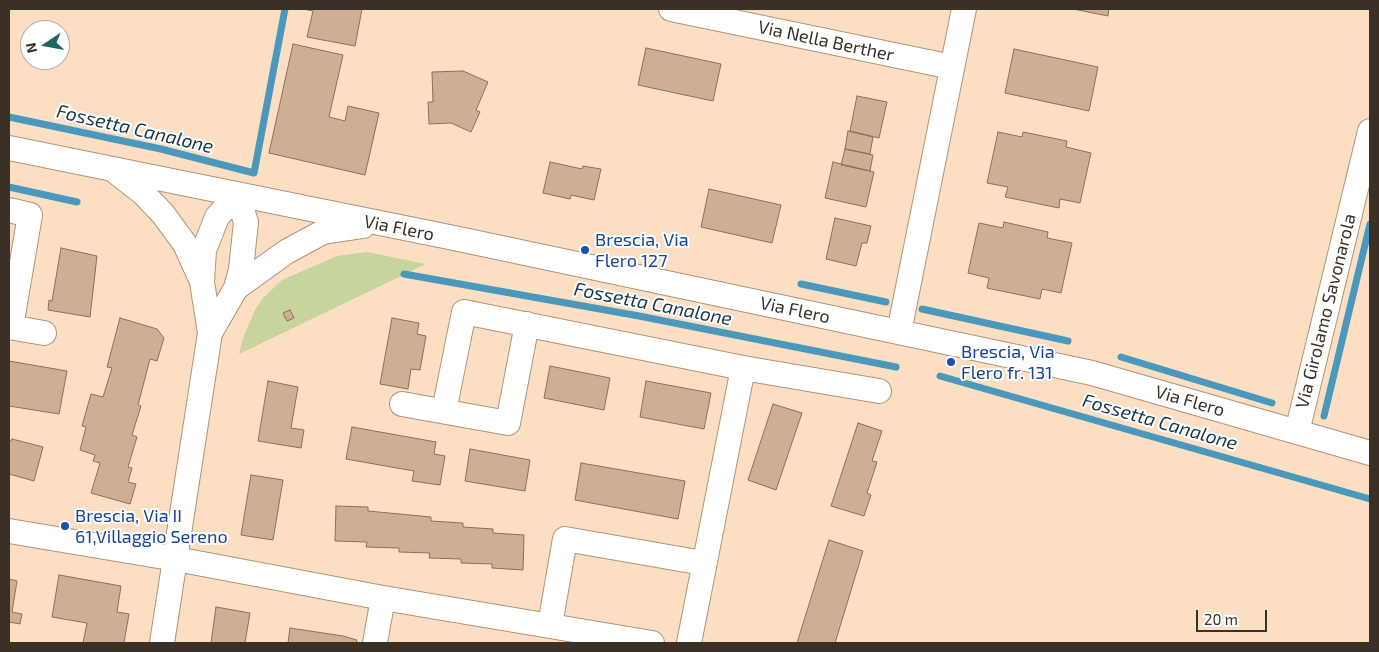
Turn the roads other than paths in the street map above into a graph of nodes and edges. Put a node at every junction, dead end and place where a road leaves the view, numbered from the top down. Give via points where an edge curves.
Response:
1 (671, 9) edge
2 (964, 9) edge
3 (952, 67) junction
4 (1370, 131) edge
5 (9, 148) edge
6 (111, 168) junction
7 (237, 195) junction
8 (9, 210) edge
9 (379, 224) junction
10 (202, 282) junction
11 (236, 288) junction
12 (527, 324) junction
13 (10, 327) edge
14 (899, 332) junction
15 (44, 333) dead end
16 (210, 333) junction
17 (743, 368) junction
18 (879, 391) dead end
19 (402, 404) dead end
20 (444, 411) junction
21 (1296, 432) junction
22 (1370, 453) edge
23 (9, 531) edge
24 (176, 559) junction
25 (703, 563) junction
26 (383, 598) junction
27 (550, 625) junction
28 (162, 643) edge
29 (375, 643) edge
30 (652, 643) edge
31 (689, 643) edge

1 - 3 street, Via Nella Berther
2 - 3 street
3 - 14 street
4 - 21 street, Via Girolamo Savonarola
5 - 6 street, Via Flero
6 - 7 street, Via Flero
6 - 10 street via 163,214 185,244
7 - 9 street, Via Flero
7 - 10 street via 217,217 208,237
7 - 11 street via 246,222
8 - 13 street via 30,215
9 - 11 street via 324,232 286,252
9 - 14 street, Via Flero
10 - 16 street
11 - 16 street
12 - 17 street
12 - 20 street via 464,312
12 - 20 street via 508,424
13 - 15 street
14 - 21 street, Via Flero via 1092,373
16 - 24 street
17 - 18 street
17 - 25 street
19 - 20 street
21 - 22 street, Via Flero
23 - 24 street
24 - 26 street
24 - 28 street
25 - 27 street via 565,539
25 - 31 street
26 - 27 street
26 - 29 street
27 - 30 street

